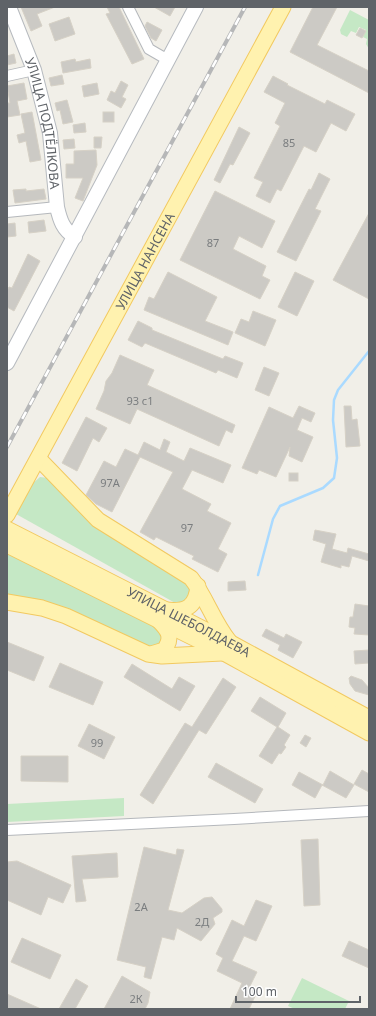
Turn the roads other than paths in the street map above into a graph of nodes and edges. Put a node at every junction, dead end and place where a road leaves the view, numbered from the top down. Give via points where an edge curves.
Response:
1 (9, 7) edge
2 (128, 7) edge
3 (196, 7) edge
4 (283, 7) edge
5 (168, 60) junction
6 (34, 70) junction
7 (7, 76) edge
8 (57, 207) junction
9 (7, 212) edge
10 (75, 237) junction
11 (11, 349) edge
12 (7, 363) edge
13 (39, 459) junction
14 (7, 515) edge
15 (7, 529) edge
16 (7, 545) edge
17 (198, 586) junction
18 (7, 602) edge
19 (162, 615) junction
20 (228, 648) junction
21 (148, 654) junction
22 (369, 718) edge
23 (369, 733) edge
24 (369, 811) edge
25 (7, 830) edge

1 - 6 main road, УЛИЦА ПОДТЁЛКОВА
2 - 5 street via 149,48
3 - 5 main road
4 - 13 main road, УЛИЦА НАНСЕНА
5 - 10 main road
6 - 7 street
6 - 8 main road, УЛИЦА ПОДТЁЛКОВА via 50,133
8 - 9 street
8 - 10 main road, УЛИЦА ПОДТЁЛКОВА via 63,227
10 - 11 main road
11 - 12 main road
13 - 14 main road, УЛИЦА НАНСЕНА
13 - 17 main road via 98,520 182,571
15 - 19 main road, УЛИЦА ШЕБОЛДАЕВА
16 - 19 main road, УЛИЦА ШЕБОЛДАЕВА
17 - 19 main road via 194,602 187,608
17 - 20 main road
18 - 21 main road via 42,608 66,616
19 - 20 main road, УЛИЦА ШЕБОЛДАЕВА
19 - 21 main road via 169,633 168,644 164,650
20 - 21 main road via 162,656
20 - 22 main road, УЛИЦА ШЕБОЛДАЕВА
20 - 23 main road, УЛИЦА ШЕБОЛДАЕВА
24 - 25 street

